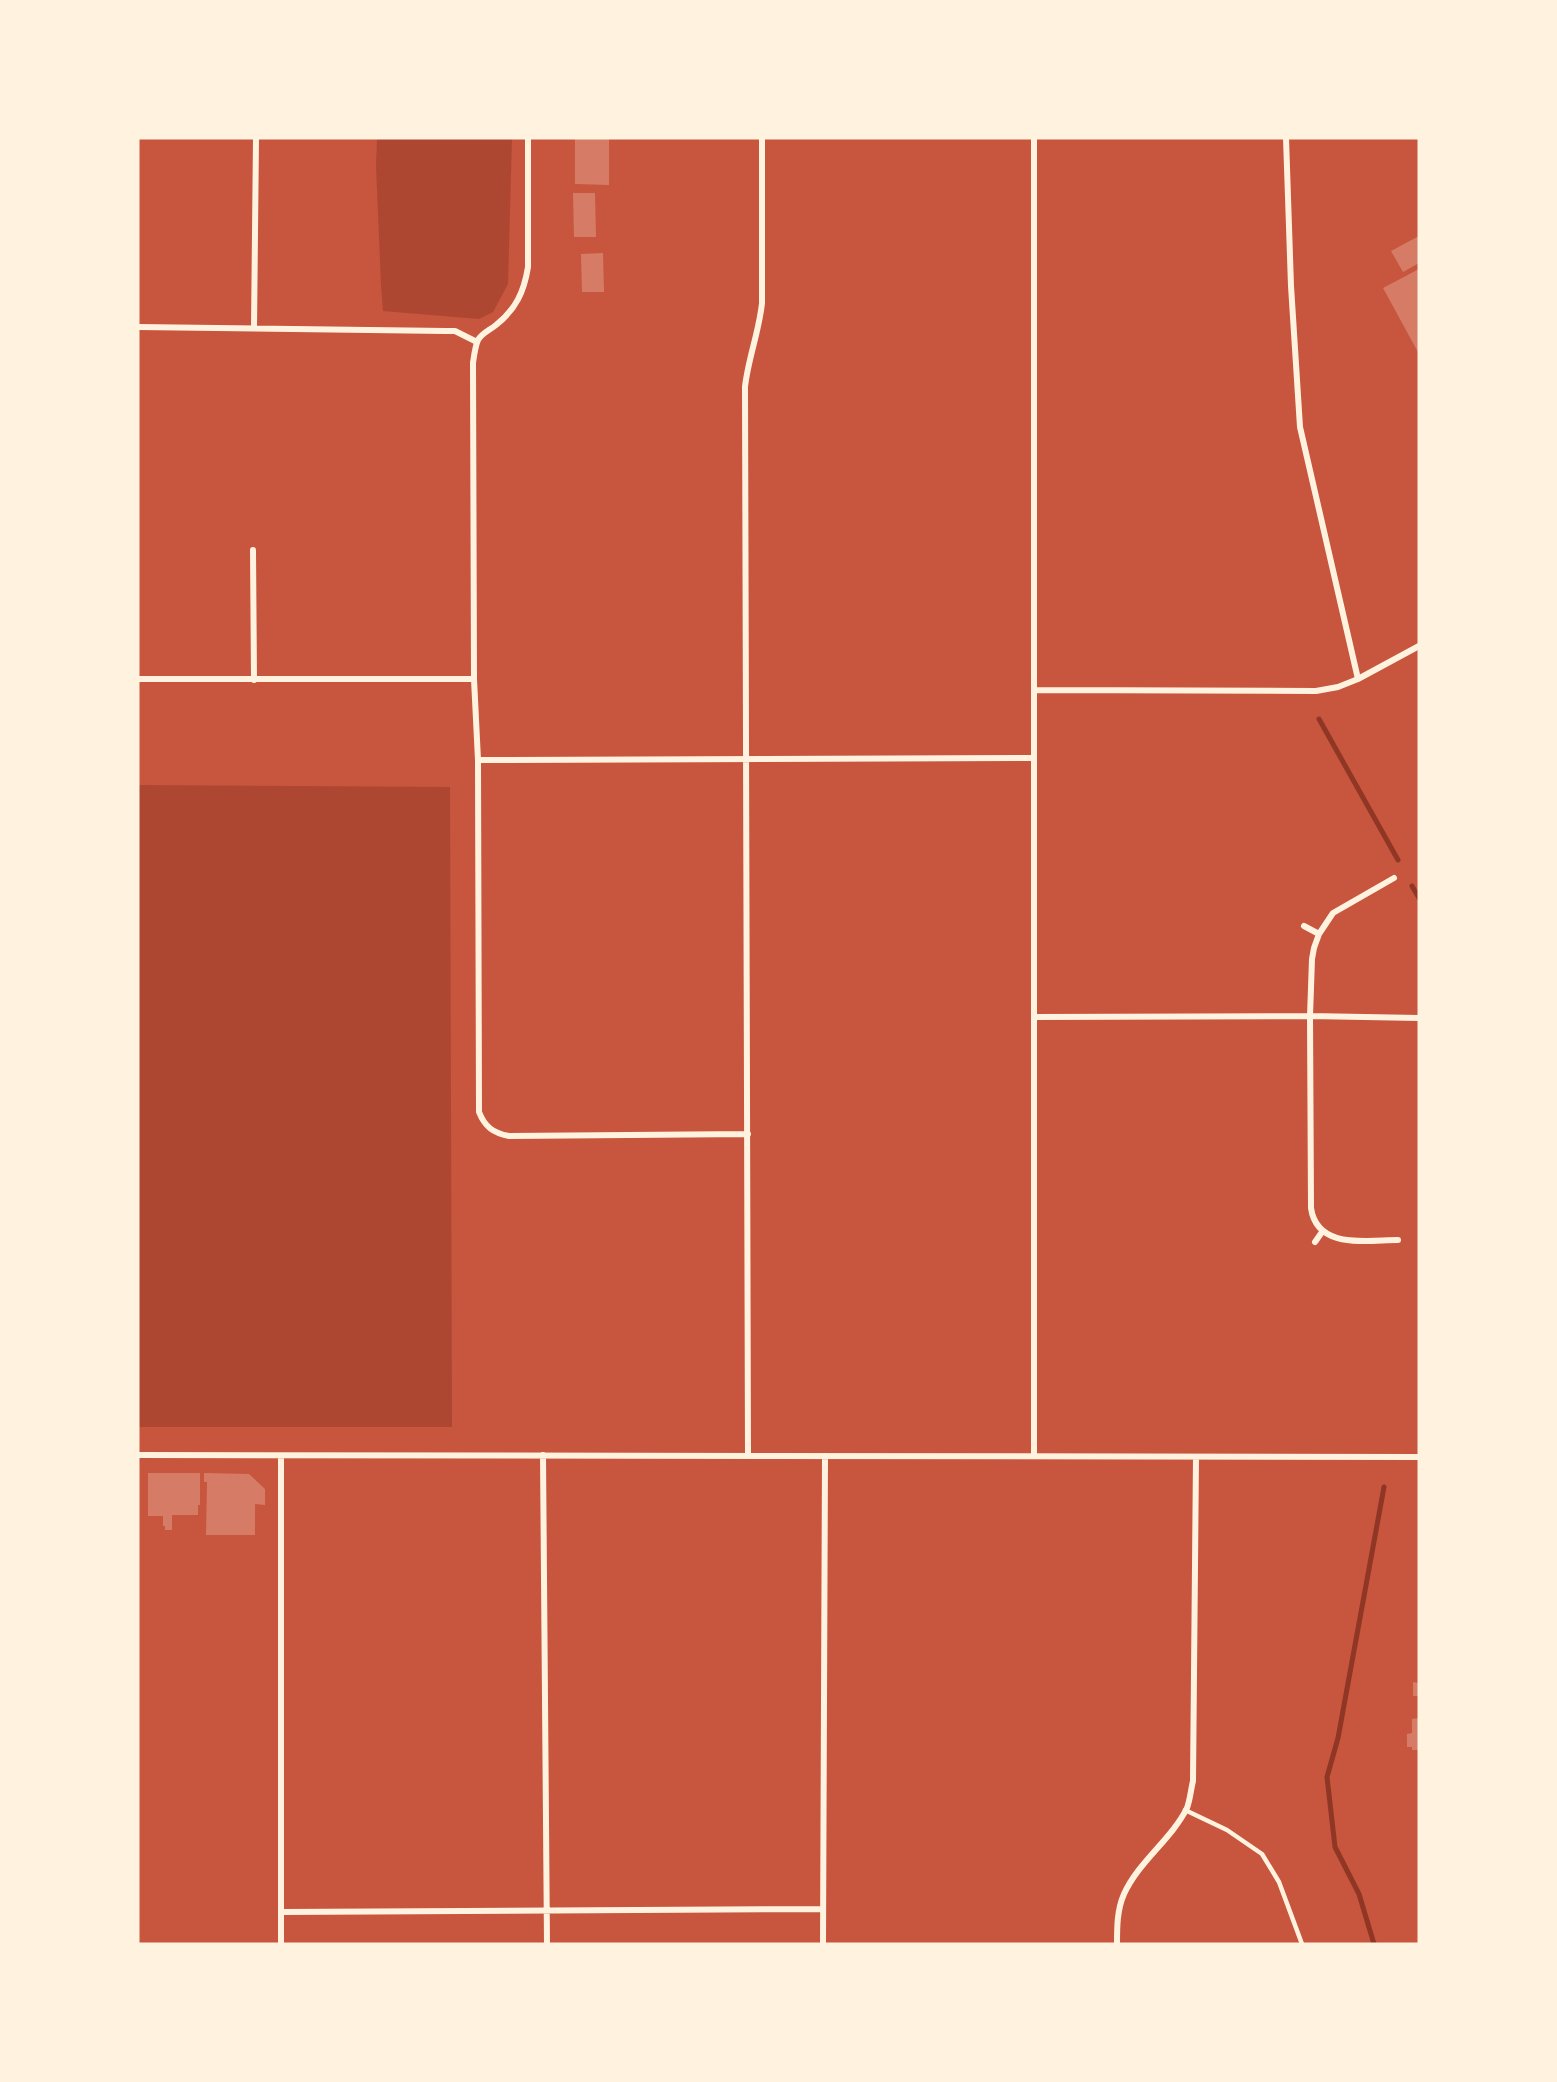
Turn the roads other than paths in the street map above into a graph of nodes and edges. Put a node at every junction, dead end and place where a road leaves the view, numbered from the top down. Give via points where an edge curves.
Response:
1 (256, 138) edge
2 (528, 138) edge
3 (762, 138) edge
4 (1034, 138) edge
5 (1286, 138) edge
6 (138, 327) edge
7 (254, 328) junction
8 (477, 342) junction
9 (253, 550) dead end
10 (1419, 646) edge
11 (1358, 679) junction
12 (138, 680) edge
13 (254, 680) junction
14 (474, 680) junction
15 (1034, 690) junction
16 (1033, 758) junction
17 (746, 759) junction
18 (478, 760) junction
19 (1394, 878) dead end
20 (1304, 926) dead end
21 (1319, 934) junction
22 (1311, 1016) junction
23 (1034, 1017) junction
24 (1419, 1018) edge
25 (748, 1134) junction
26 (1322, 1232) junction
27 (1398, 1240) dead end
28 (1315, 1242) dead end
29 (138, 1455) edge
30 (543, 1455) junction
31 (748, 1455) junction
32 (1034, 1455) junction
33 (281, 1456) junction
34 (825, 1456) junction
35 (1196, 1457) junction
36 (1419, 1457) edge
37 (1185, 1810) junction
38 (822, 1910) junction
39 (547, 1911) junction
40 (281, 1912) junction
41 (281, 1944) edge
42 (547, 1944) edge
43 (823, 1944) edge
44 (1117, 1944) edge
45 (1302, 1944) edge

1 - 7 street
2 - 8 street via 526,282 513,309
3 - 17 street via 762,303 745,387
4 - 15 street
5 - 11 street via 1300,427
6 - 7 street
7 - 8 street via 454,331
8 - 14 street via 473,363
9 - 13 street
10 - 11 street
11 - 15 street via 1316,691
12 - 13 street
13 - 14 street
14 - 18 street
15 - 16 street
16 - 17 street
16 - 23 street
17 - 18 street
17 - 25 street
18 - 25 street via 478,1102 483,1121 490,1130 509,1136
19 - 21 street via 1333,913
20 - 21 street
21 - 22 street via 1312,959
22 - 23 street
22 - 24 street
22 - 26 street via 1311,1208
23 - 32 street
25 - 31 street
26 - 27 street via 1346,1240
26 - 28 street
29 - 33 street
30 - 31 street
30 - 33 street
30 - 39 street
31 - 34 street
32 - 34 street
32 - 35 street
33 - 40 street
34 - 38 street
35 - 36 street
35 - 37 street via 1193,1781
37 - 44 street via 1124,1895
37 - 45 lane via 1227,1830 1262,1854 1279,1881
38 - 39 street
38 - 43 street
39 - 40 street
39 - 42 street
40 - 41 street

